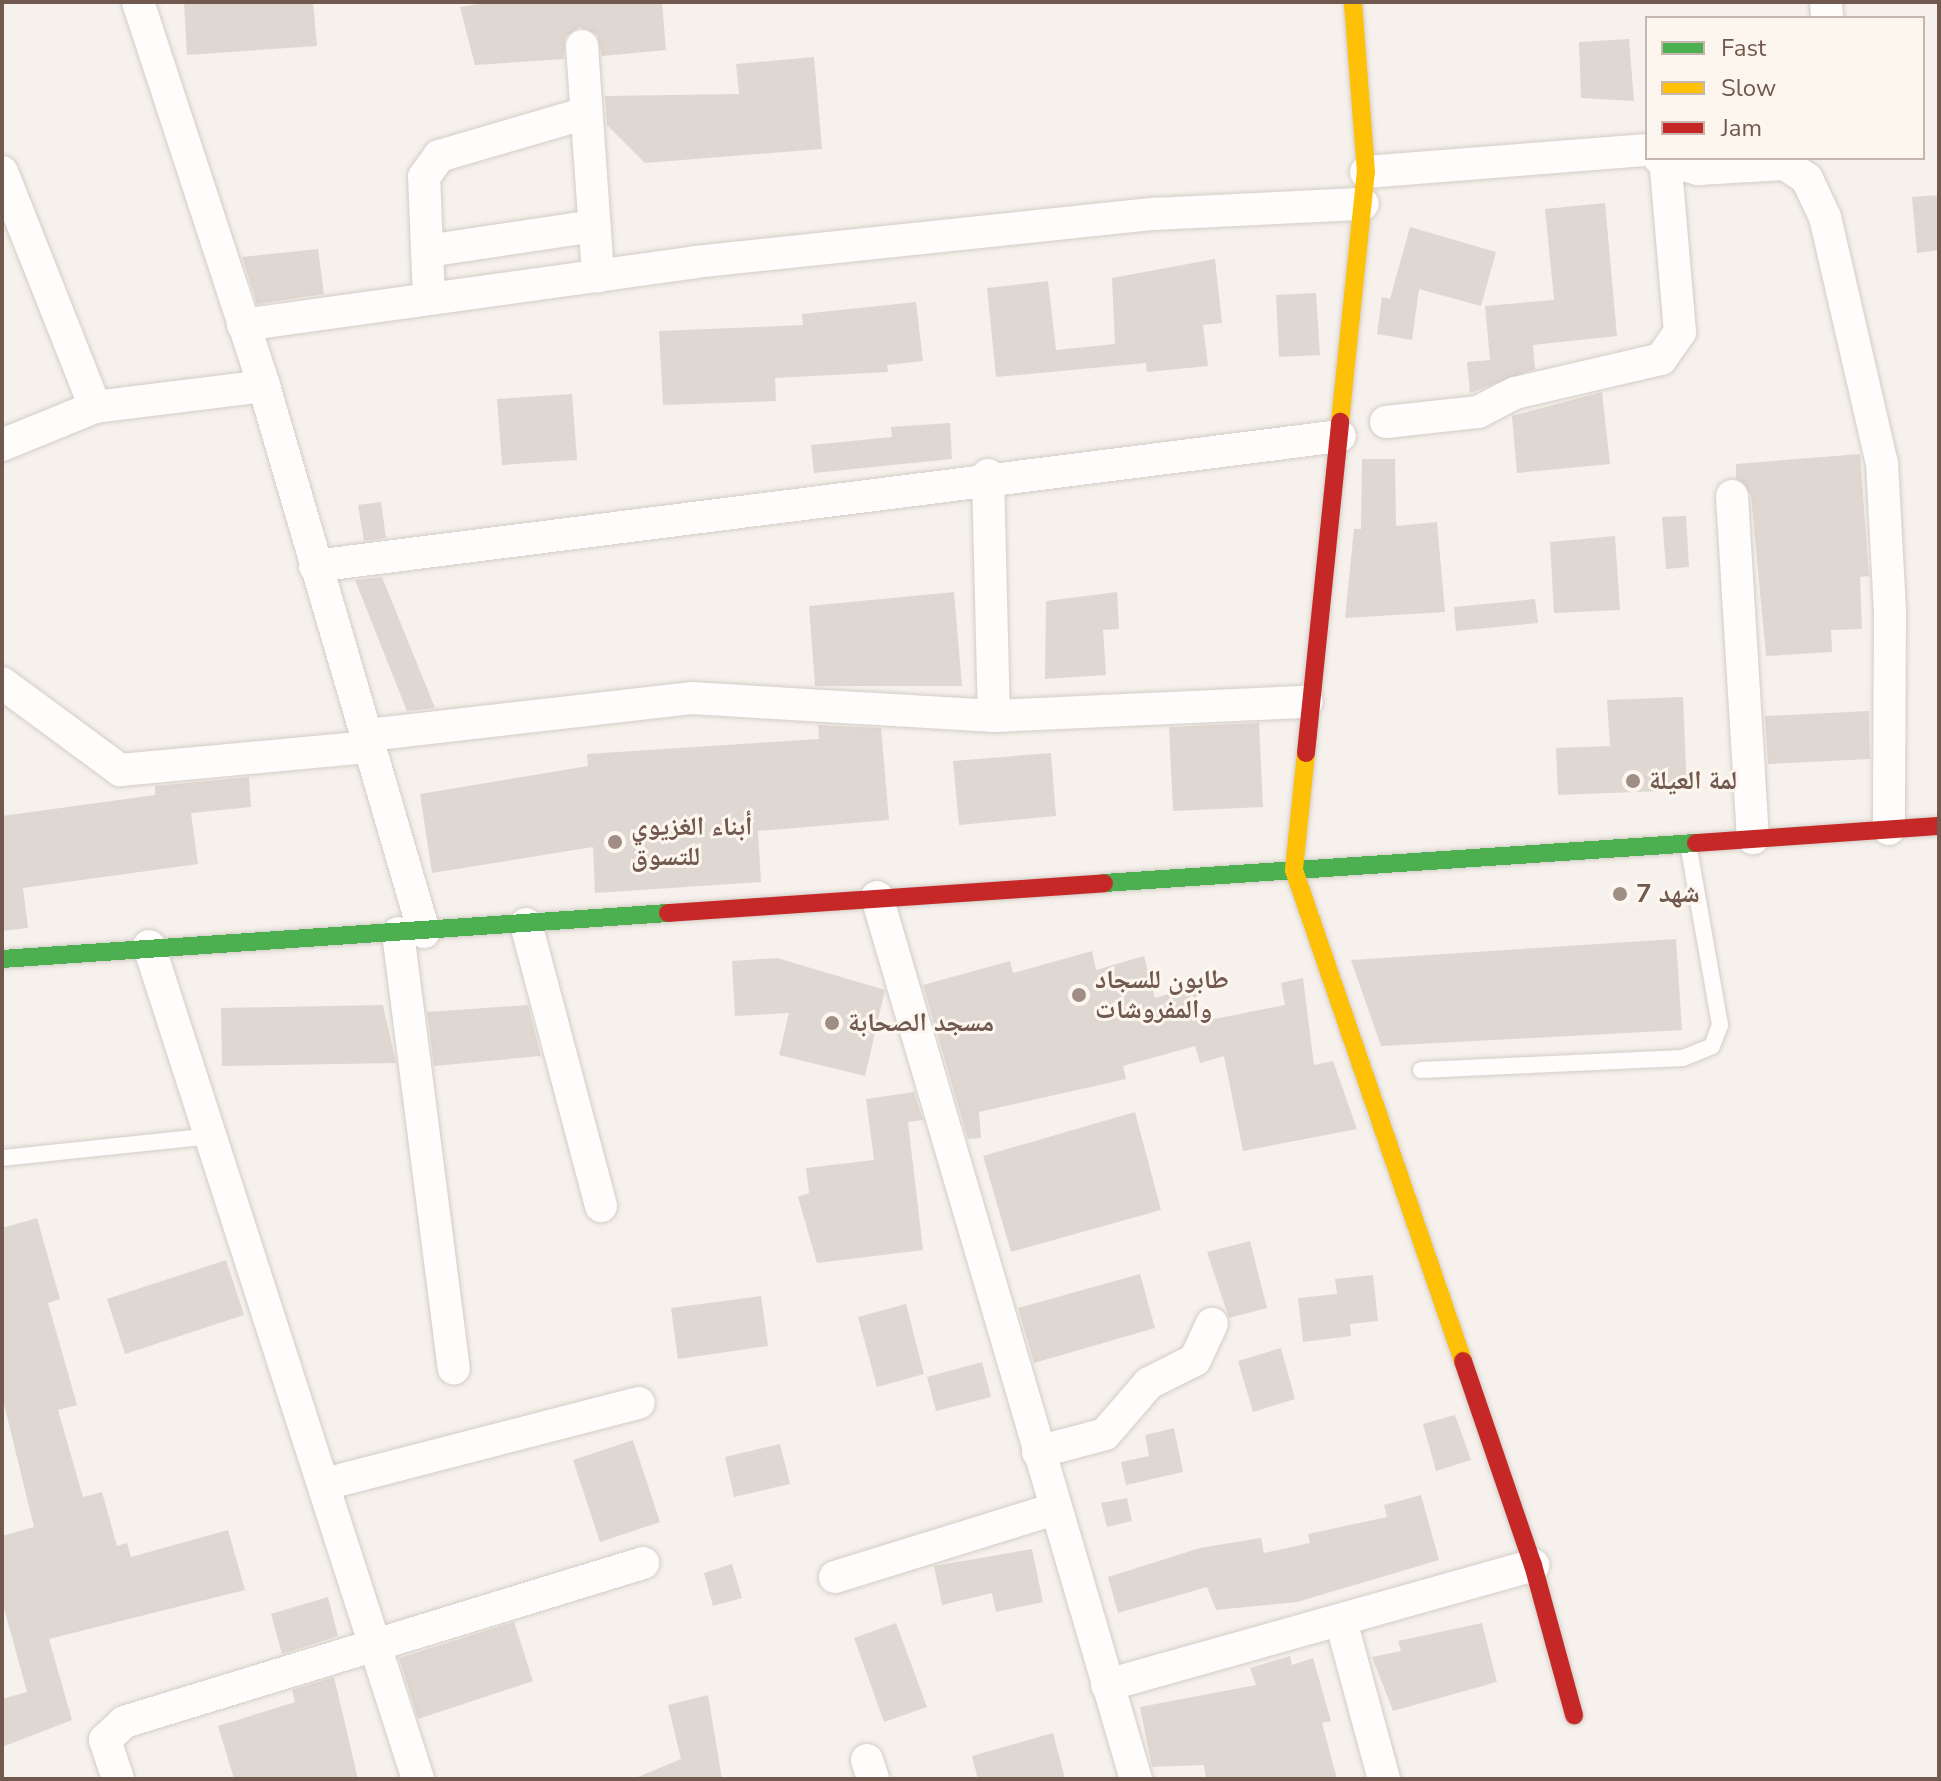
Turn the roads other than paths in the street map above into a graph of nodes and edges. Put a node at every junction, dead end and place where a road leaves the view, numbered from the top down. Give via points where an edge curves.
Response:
1 (138, 2) edge
2 (1353, 2) edge
3 (582, 46) dead end
4 (586, 113) junction
5 (1645, 157) edge
6 (1658, 160) edge
7 (1670, 160) edge
8 (2, 172) edge
9 (1366, 172) junction
10 (1363, 204) junction
11 (594, 226) junction
12 (427, 251) junction
13 (598, 276) junction
14 (429, 299) junction
15 (243, 325) junction
16 (264, 386) junction
17 (95, 407) junction
18 (1386, 422) dead end
19 (1340, 436) junction
20 (2, 445) edge
21 (988, 475) junction
22 (1732, 496) dead end
23 (315, 566) junction
24 (2, 683) edge
25 (1307, 702) junction
26 (994, 716) junction
27 (369, 741) junction
28 (1939, 826) edge
29 (1889, 829) junction
30 (1753, 838) junction
31 (1688, 842) junction
32 (1294, 870) junction
33 (877, 897) junction
34 (526, 924) junction
35 (411, 932) junction
36 (149, 946) junction
37 (2, 959) edge
38 (1421, 1070) dead end
39 (211, 1136) junction
40 (2, 1158) edge
41 (601, 1206) dead end
42 (1212, 1324) dead end
43 (454, 1368) dead end
44 (639, 1403) dead end
45 (1038, 1452) junction
46 (325, 1484) junction
47 (1054, 1509) junction
48 (643, 1563) dead end
49 (1533, 1565) junction
50 (835, 1577) dead end
51 (1341, 1621) junction
52 (377, 1650) junction
53 (1107, 1685) junction
54 (1574, 1715) dead end
55 (118, 1779) edge
56 (418, 1779) edge
57 (1136, 1779) edge
58 (1384, 1779) edge

1 - 15 street
2 - 9 main road
3 - 4 street
4 - 11 street
4 - 12 street via 439,156 424,177
5 - 9 street
6 - 18 street via 1680,332 1661,359 1515,393 1478,412
7 - 29 street via 1698,169 1785,164 1807,179 1825,217 1882,463 1890,611
8 - 17 street
9 - 10 main road
10 - 13 street via 1155,214
10 - 19 main road
11 - 12 street
11 - 13 street
12 - 14 street
13 - 14 street
14 - 15 street
15 - 16 street
16 - 17 street
16 - 23 street
17 - 20 street
19 - 21 street
19 - 25 main road
21 - 23 street
21 - 26 street
22 - 30 street
23 - 27 street
24 - 27 street via 120,770
25 - 26 street
25 - 32 main road
26 - 27 street via 691,698
27 - 35 street
28 - 29 main road
29 - 30 main road
30 - 31 main road
31 - 32 main road
31 - 38 lane via 1720,1025 1712,1046 1683,1058
32 - 33 main road
32 - 49 main road
33 - 34 main road
33 - 45 street
34 - 35 main road
34 - 41 street
35 - 36 main road
35 - 43 street
36 - 37 main road
36 - 39 street
39 - 40 lane
39 - 46 street
42 - 45 street via 1195,1360 1149,1383 1105,1434
44 - 46 street
45 - 47 street
46 - 52 street
47 - 50 street
47 - 53 street
48 - 52 street
49 - 51 street
49 - 54 main road
51 - 53 street
51 - 58 street
52 - 55 street via 124,1722 105,1740
52 - 56 street
53 - 57 street

